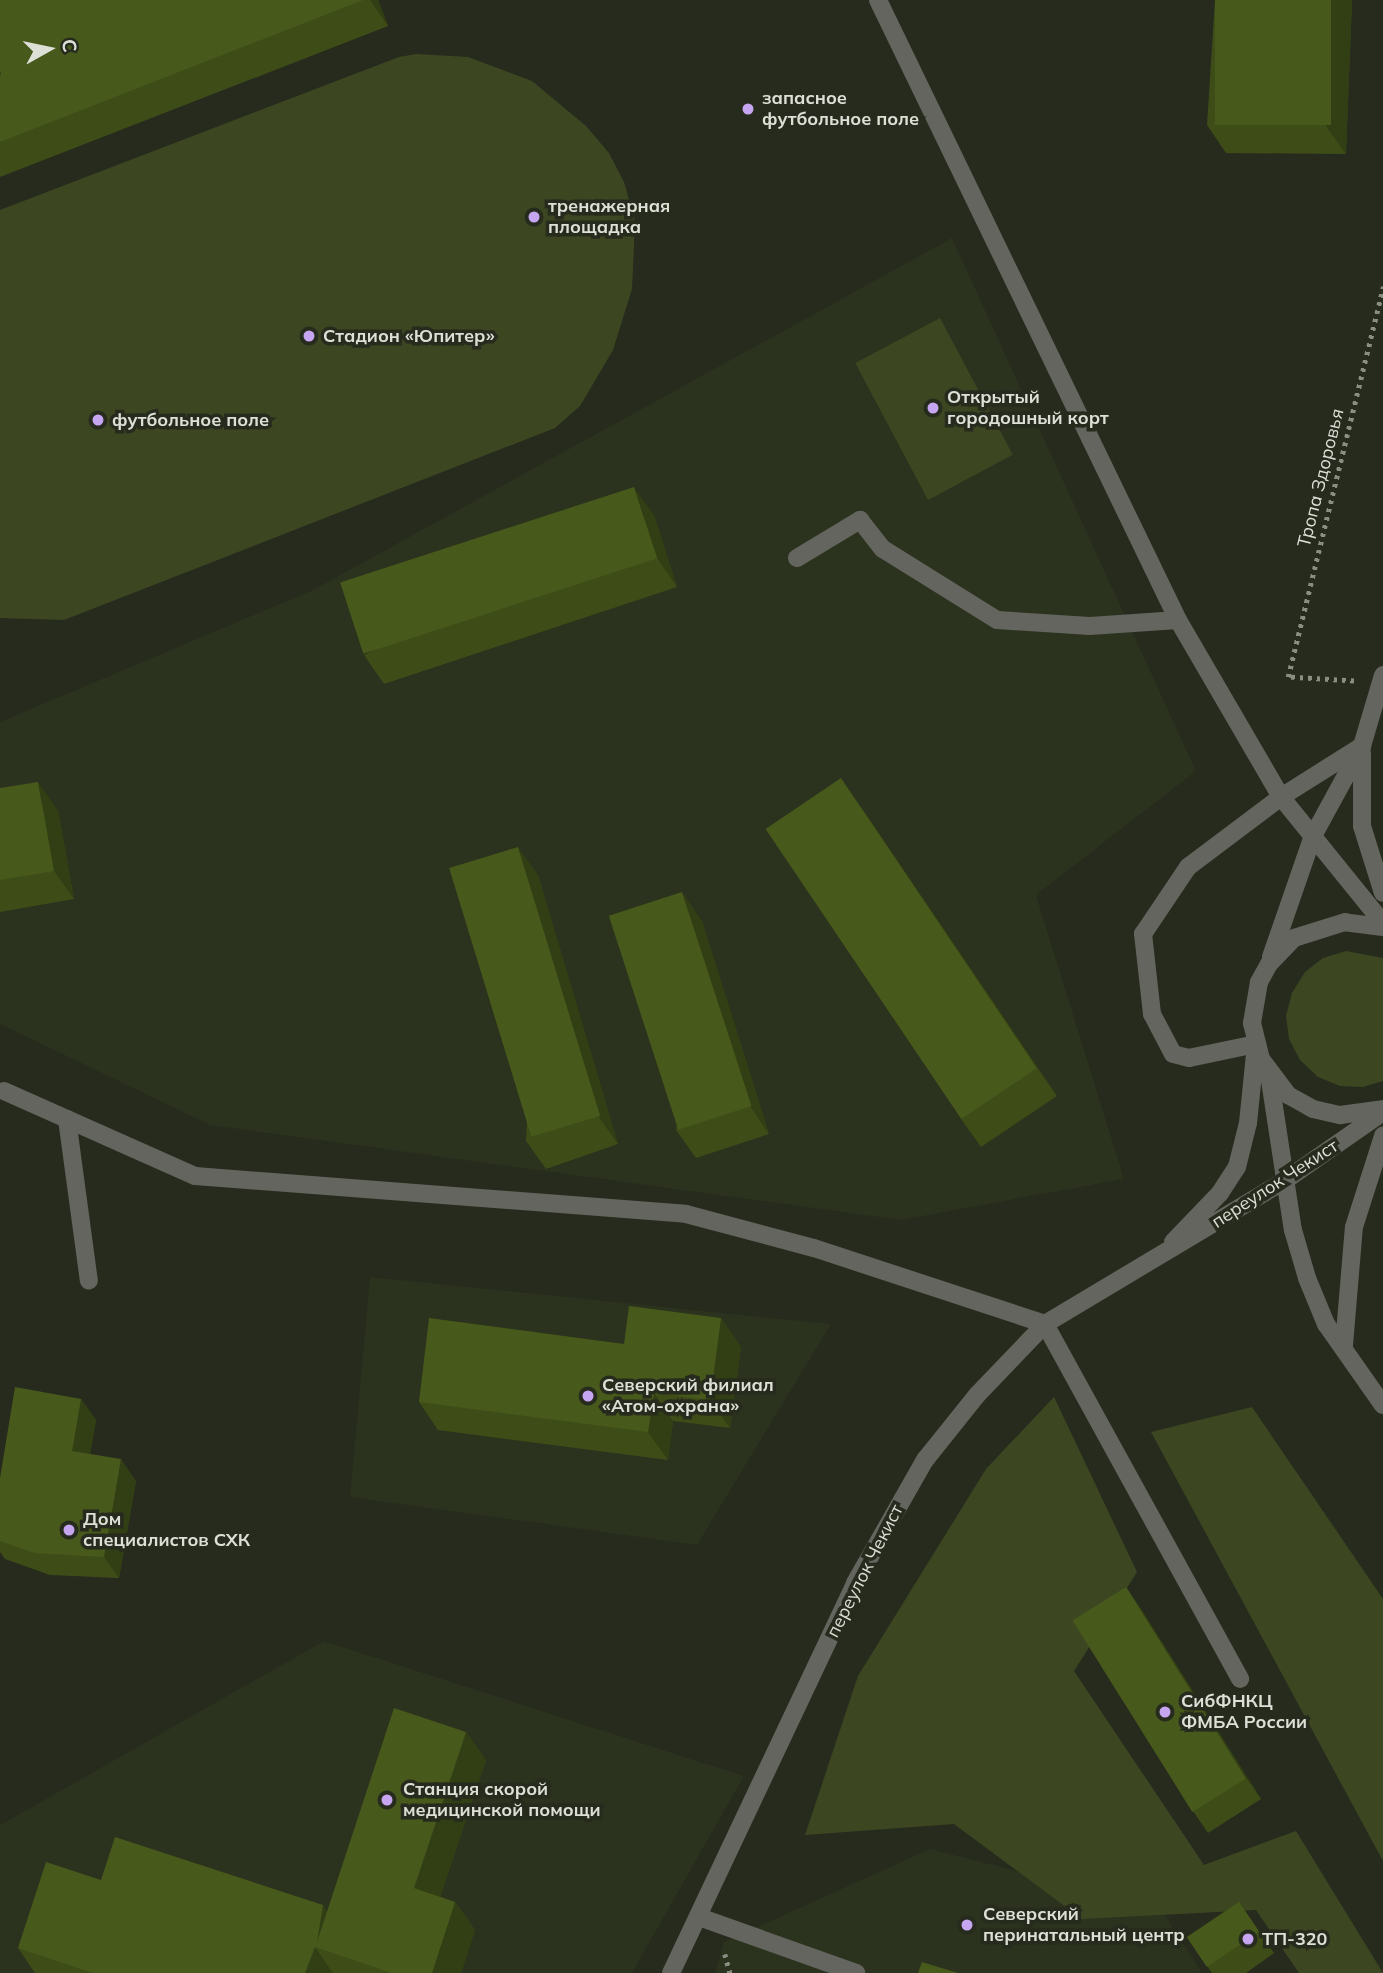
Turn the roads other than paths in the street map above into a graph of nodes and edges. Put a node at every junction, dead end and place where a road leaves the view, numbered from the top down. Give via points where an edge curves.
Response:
1 (878, 0) edge
2 (797, 558) dead end
3 (1178, 620) junction
4 (1382, 679) edge
5 (1362, 746) junction
6 (1281, 797) junction
7 (1313, 836) junction
8 (1383, 893) edge
9 (1383, 925) edge
10 (1269, 964) junction
11 (1256, 1044) junction
12 (1269, 1074) junction
13 (4, 1091) dead end
14 (1383, 1111) edge
15 (67, 1119) junction
16 (1383, 1136) edge
17 (1284, 1181) junction
18 (1164, 1253) junction
19 (89, 1281) dead end
20 (1045, 1324) junction
21 (1343, 1345) junction
22 (1383, 1405) edge
23 (1240, 1679) dead end
24 (699, 1917) junction
25 (808, 1965) edge
26 (671, 1973) edge
27 (856, 1973) edge

1 - 3 street
2 - 3 street via 860,520 883,549 997,620 1090,626
3 - 6 street
4 - 5 street
5 - 6 street
5 - 7 street
5 - 8 street via 1362,826
6 - 7 street
6 - 11 street via 1188,867 1143,934 1152,1014 1173,1054 1189,1058
7 - 9 street
7 - 10 street
9 - 10 street via 1345,922 1310,930
10 - 11 street via 1254,1002
11 - 12 street
11 - 18 street, переулок Чекист via 1248,1123 1237,1167 1220,1193
12 - 14 street via 1288,1094 1326,1113 1355,1116
12 - 17 street
13 - 15 street
14 - 17 street, переулок Чекист
15 - 19 street
15 - 20 street via 195,1176 686,1214 814,1248
16 - 21 street via 1353,1227
17 - 18 street, переулок Чекист
17 - 21 street via 1299,1257 1313,1297
18 - 20 street, переулок Чекист
20 - 23 street
20 - 24 street, переулок Чекист via 925,1460 897,1506 855,1583
21 - 22 street
24 - 25 street
24 - 26 street, переулок Чекист
25 - 27 street

